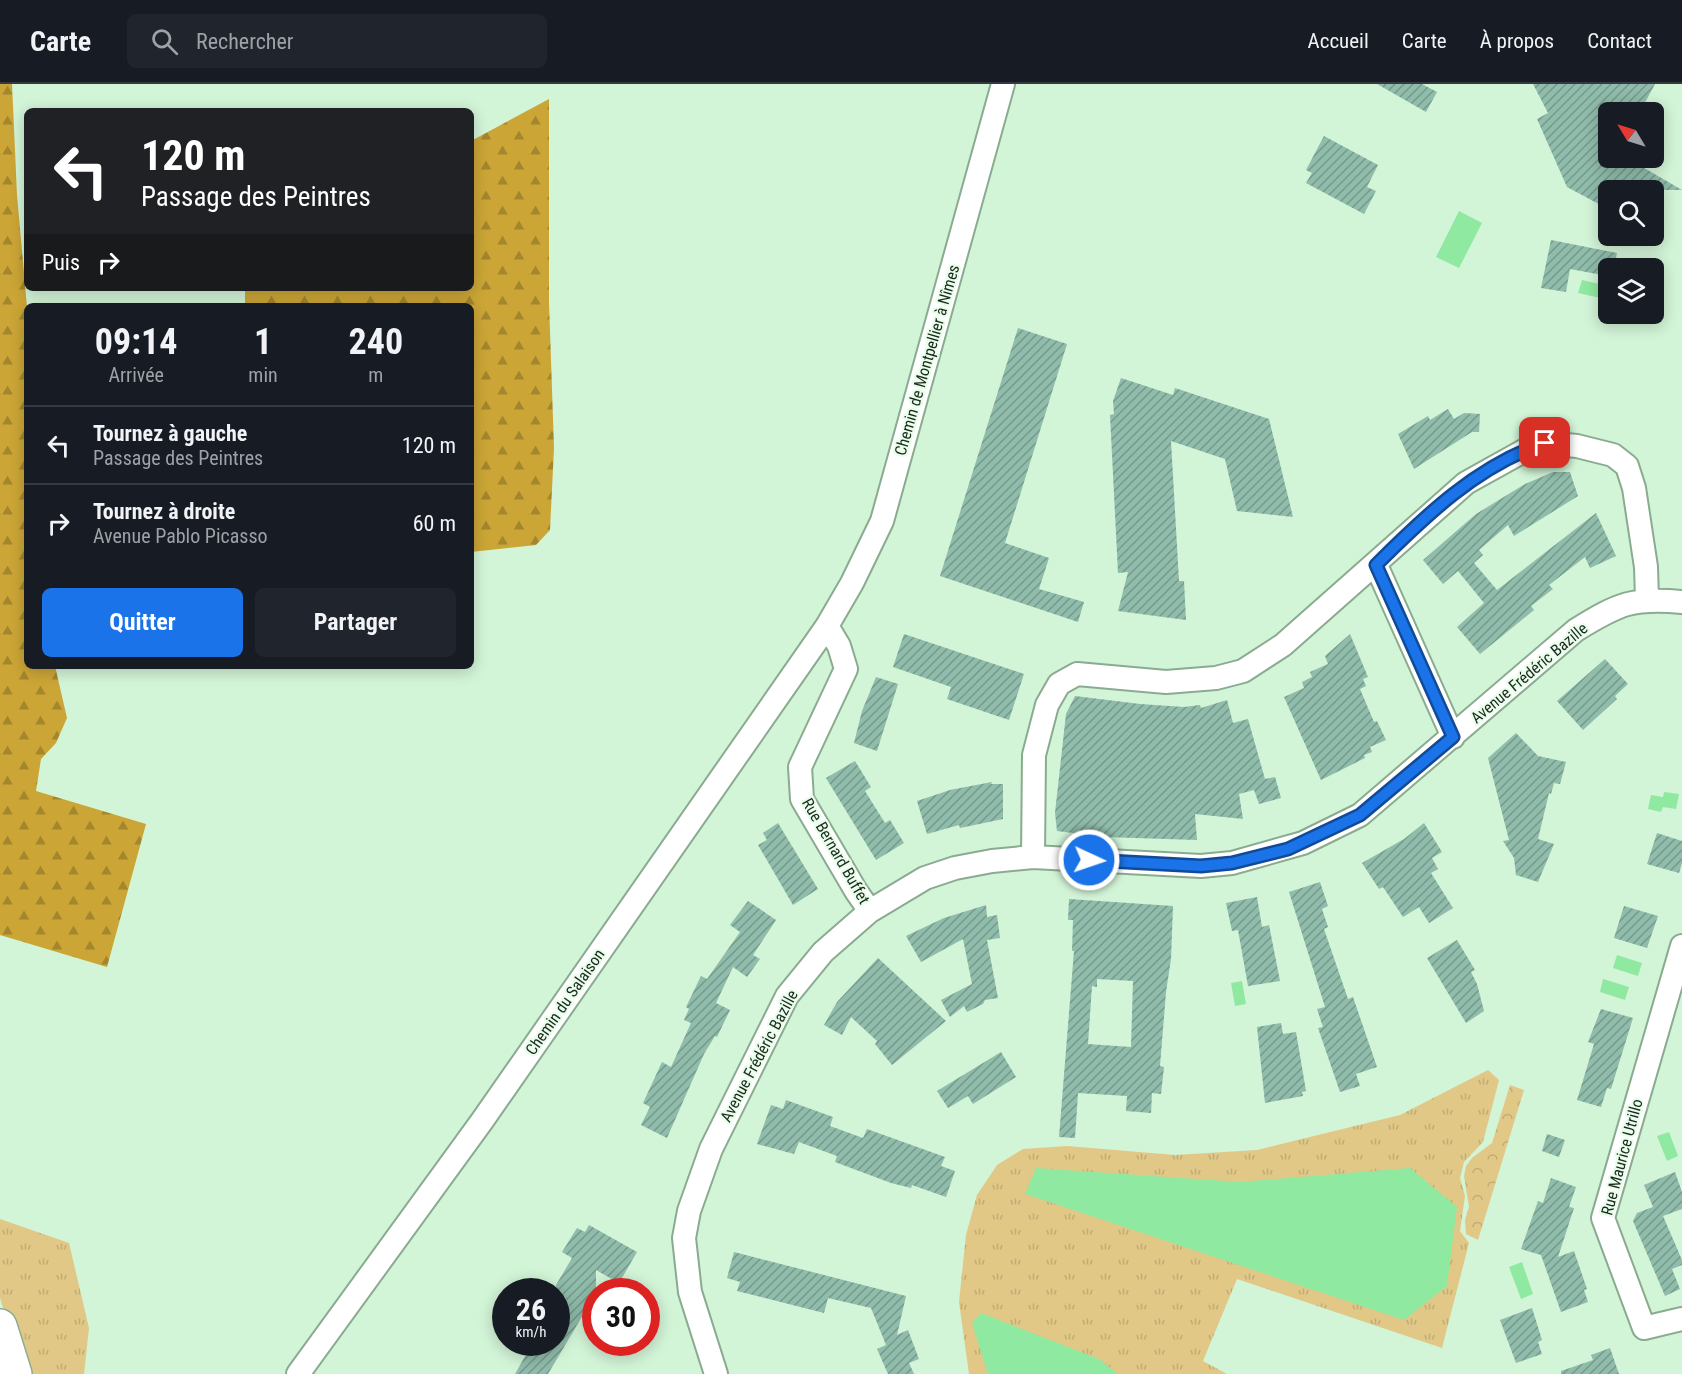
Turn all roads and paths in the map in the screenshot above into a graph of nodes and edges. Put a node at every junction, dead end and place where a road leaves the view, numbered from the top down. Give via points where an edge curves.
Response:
1 (1003, 84) edge
2 (1376, 565) junction
3 (1647, 598) junction
4 (1682, 602) edge
5 (827, 626) junction
6 (1453, 737) junction
7 (1033, 857) junction
8 (870, 911) junction
9 (1682, 946) edge
10 (1682, 1319) edge
11 (0, 1326) edge
12 (15, 1374) edge
13 (298, 1374) edge
14 (716, 1374) edge

1 - 5 street, Chemin de Montpellier à Nîmes via 882,521
2 - 3 street via 1466,483 1545,443 1577,446 1613,455 1627,466 1646,567
2 - 6 street
2 - 7 street via 1283,645 1242,671 1216,678 1166,682 1077,674 1059,684 1047,705 1034,755
3 - 4 street, Avenue Frédéric Bazille
3 - 6 street, Avenue Frédéric Bazille via 1608,610 1576,630
5 - 8 street, Rue Bernard Buffet via 846,669 800,767 802,799
5 - 13 street, Chemin du Salaison via 489,1112
6 - 7 street, Avenue Frédéric Bazille via 1360,815 1288,849 1232,863 1201,866
7 - 8 street, Avenue Frédéric Bazille via 955,868 925,878
8 - 14 street, Avenue Frédéric Bazille via 823,952 787,996 711,1149 689,1211 684,1238 690,1292
9 - 10 street, Rue Maurice Utrillo via 1602,1218 1644,1328
11 - 12 main road

